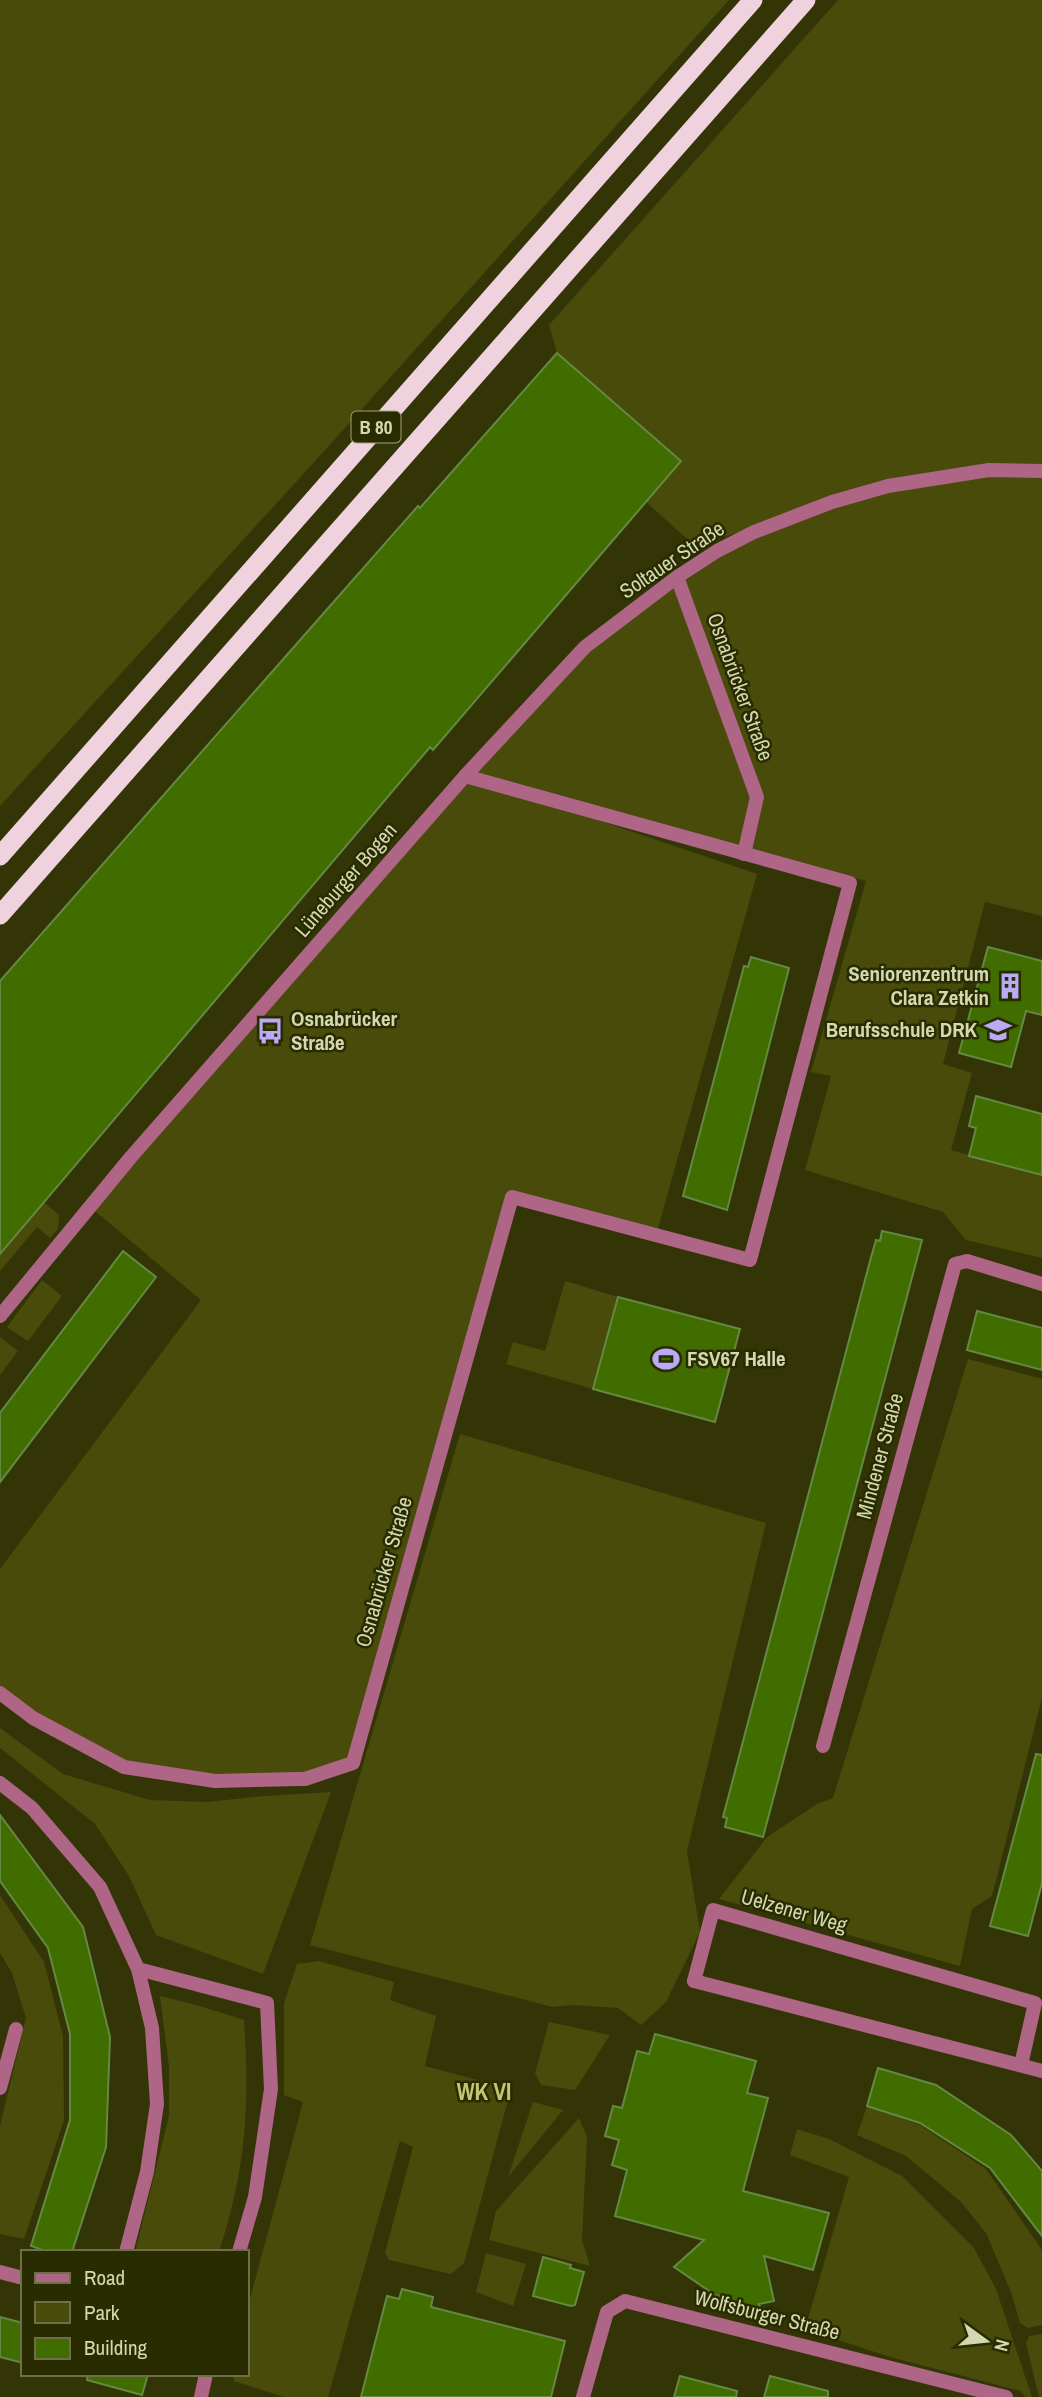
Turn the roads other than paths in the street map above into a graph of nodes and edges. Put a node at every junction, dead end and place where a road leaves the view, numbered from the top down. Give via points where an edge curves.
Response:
1 (753, 0) edge
2 (806, 0) edge
3 (1042, 471) edge
4 (677, 577) junction
5 (465, 776) junction
6 (744, 854) junction
7 (0, 856) edge
8 (0, 915) edge
9 (1042, 1284) edge
10 (0, 1316) edge
11 (0, 1693) edge
12 (823, 1746) dead end
13 (0, 1783) edge
14 (138, 1969) junction
15 (1038, 1997) edge
16 (16, 2029) dead end
17 (1021, 2065) junction
18 (1042, 2071) edge
19 (0, 2088) edge
20 (126, 2250) edge
21 (240, 2250) edge
22 (0, 2272) edge
23 (21, 2277) edge
24 (206, 2376) edge
25 (201, 2397) edge
26 (583, 2397) edge
27 (1006, 2397) edge

1 - 7 highway, B 80
2 - 8 highway, B 80
3 - 4 street, Soltauer Straße via 989,470 854,495 754,532
4 - 5 street, Soltauer Straße via 585,647
4 - 6 street, Osnabrücker Straße via 757,797
5 - 6 street
5 - 10 street, Lüneburger Bogen via 131,1157
6 - 11 street, Osnabrücker Straße via 850,883 750,1260 512,1198 353,1763 305,1779 215,1781 124,1768 33,1718
9 - 12 street, Mindener Straße via 967,1261 955,1264
13 - 14 street via 32,1808 100,1886
14 - 20 street via 152,2028 157,2104
14 - 21 street via 267,2003 271,2089 256,2197
15 - 17 street, Uelzener Weg
15 - 17 street, Uelzener Weg via 713,1910 694,1981
16 - 19 street
17 - 18 street, Uelzener Weg
22 - 23 street
24 - 25 street
26 - 27 street, Wolfsburger Straße via 607,2312 625,2301

